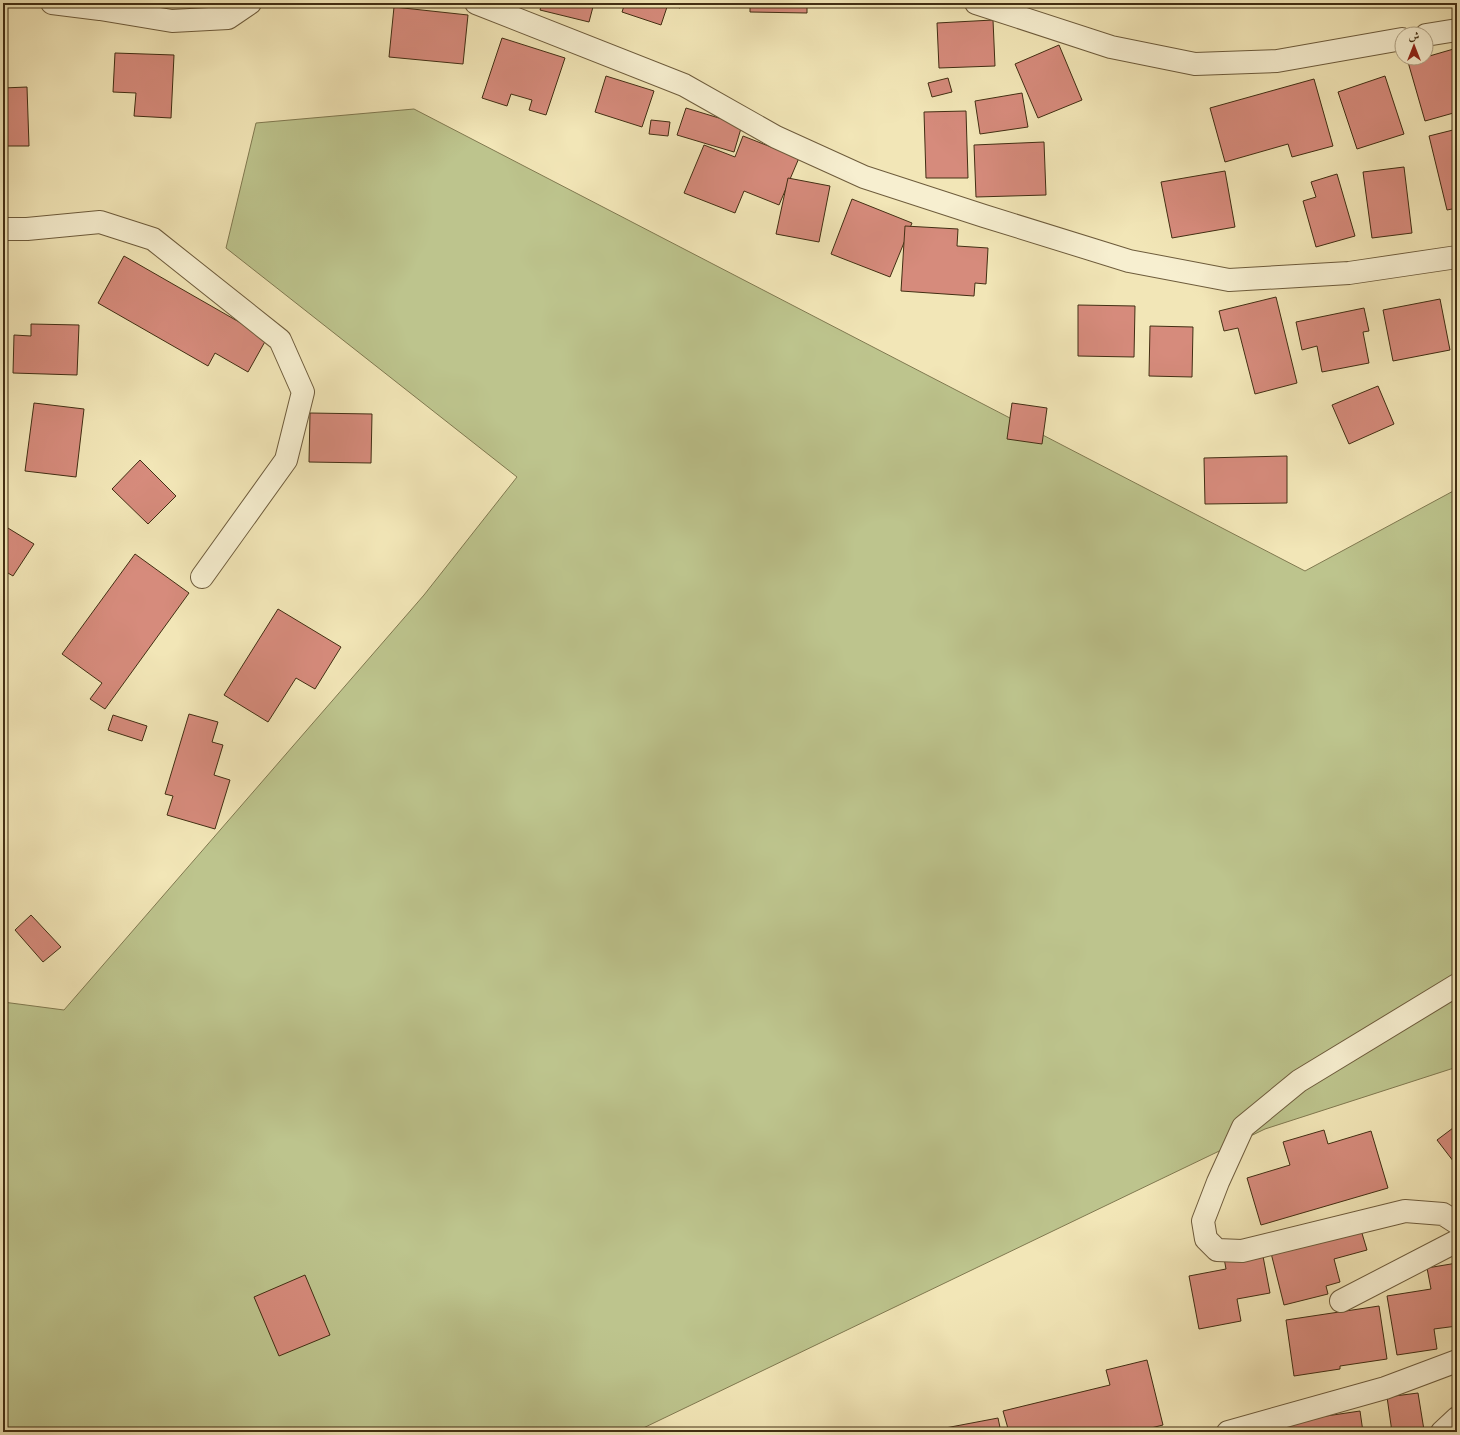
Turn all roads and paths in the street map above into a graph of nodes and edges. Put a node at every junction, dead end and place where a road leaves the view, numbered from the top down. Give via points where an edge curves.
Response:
1 (52, 3) edge
2 (250, 3) edge
3 (476, 3) edge
4 (976, 3) edge
5 (1457, 30) edge
6 (1434, 34) edge
7 (1394, 40) edge
8 (3, 229) edge
9 (1457, 257) edge
10 (202, 577) dead end
11 (1457, 985) edge
12 (1457, 1222) edge
13 (1457, 1241) edge
14 (1342, 1301) dead end
15 (1457, 1361) edge
16 (1457, 1418) edge
17 (1228, 1432) edge
18 (1442, 1432) edge

1 - 2 street via 172,21 228,18
3 - 9 street via 684,85 776,137 864,177 1129,261 1229,280 1349,273
4 - 7 street via 1111,47 1195,64 1277,61
5 - 6 street
8 - 10 street via 27,230 100,222 153,239 280,340 303,392 286,460
11 - 12 street via 1299,1081 1243,1127 1203,1221 1206,1239 1217,1250 1242,1251 1405,1210 1443,1214
13 - 14 street
15 - 17 street via 1386,1388
16 - 18 street

